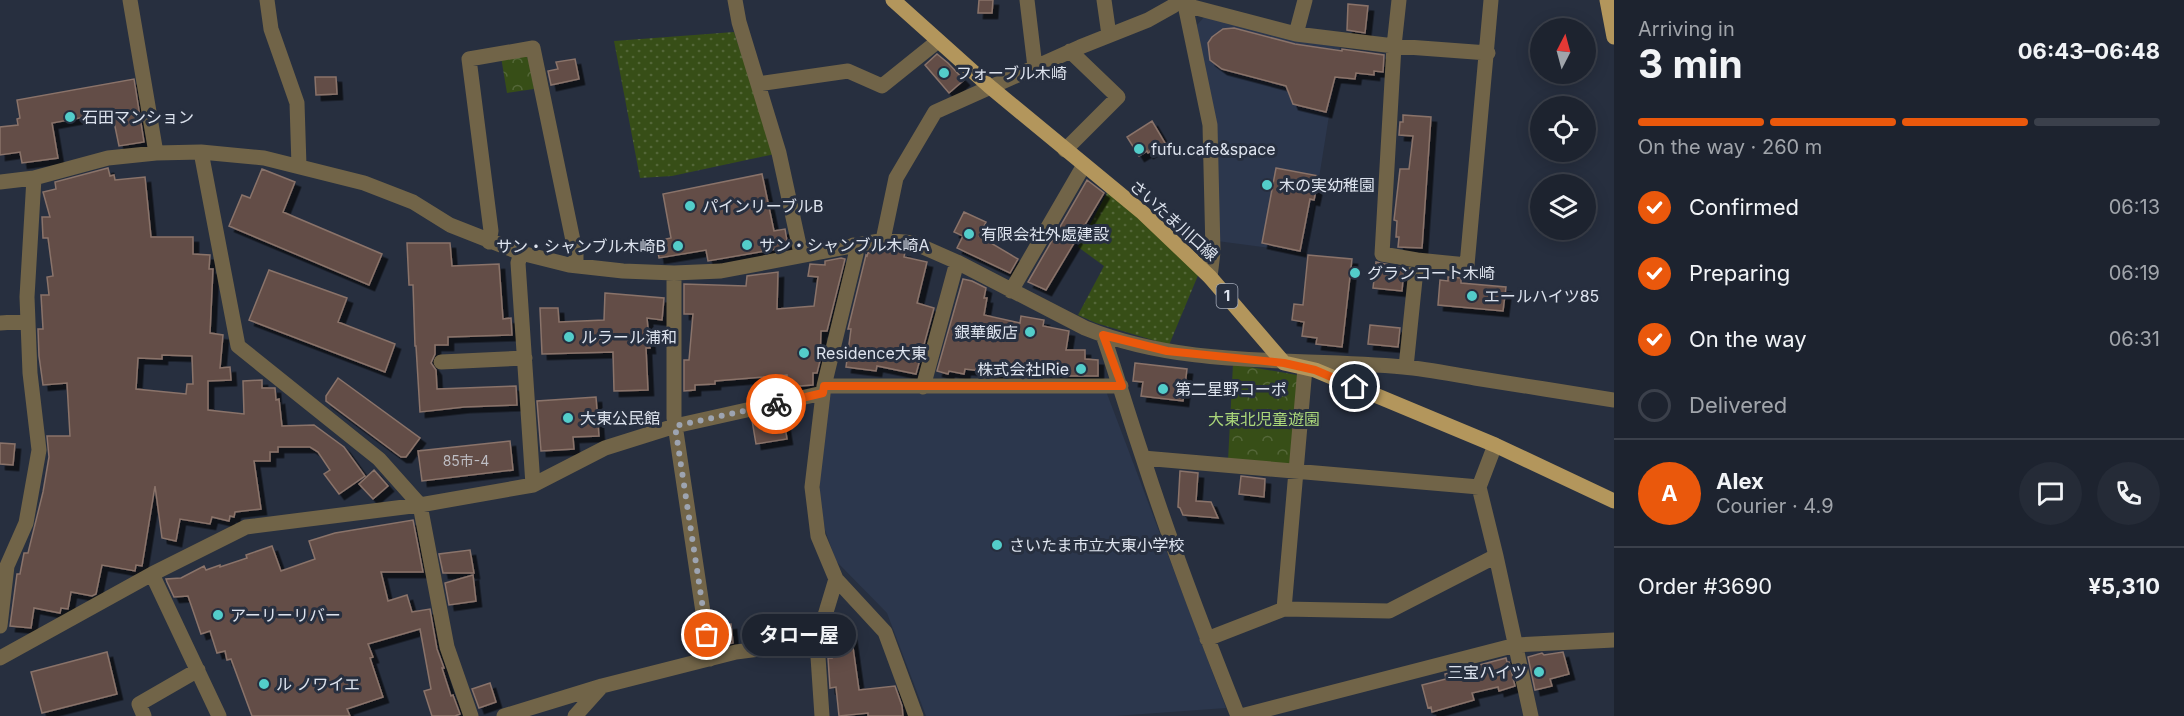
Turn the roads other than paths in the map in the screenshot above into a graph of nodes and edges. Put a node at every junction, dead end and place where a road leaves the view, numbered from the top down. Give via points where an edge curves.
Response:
1 (130, 0) edge
2 (267, 0) edge
3 (735, 0) edge
4 (1027, 0) edge
5 (1104, 0) edge
6 (1305, 0) edge
7 (1399, 0) edge
8 (1491, 0) edge
9 (1607, 0) edge
10 (1182, 2) edge
11 (901, 3) edge
12 (1296, 34) junction
13 (1109, 36) junction
14 (1614, 37) edge
15 (938, 41) junction
16 (1394, 46) junction
17 (1070, 51) junction
18 (1488, 53) junction
19 (1035, 67) junction
20 (758, 84) junction
21 (989, 86) junction
22 (1065, 150) junction
23 (201, 152) junction
24 (156, 153) junction
25 (1084, 165) junction
26 (299, 166) junction
27 (34, 178) junction
28 (0, 182) edge
29 (883, 240) junction
30 (489, 242) junction
31 (853, 245) junction
32 (522, 253) junction
33 (801, 254) junction
34 (1416, 260) junction
35 (957, 262) junction
36 (576, 266) junction
37 (674, 273) junction
38 (1210, 277) junction
39 (1011, 291) junction
40 (28, 321) junction
41 (0, 324) edge
42 (1103, 335) junction
43 (525, 358) junction
44 (441, 362) dead end
45 (1284, 363) junction
46 (1406, 367) junction
47 (1305, 368) junction
48 (1122, 386) junction
49 (923, 387) junction
50 (824, 390) junction
51 (1614, 400) edge
52 (675, 426) junction
53 (1495, 445) junction
54 (1143, 458) junction
55 (1297, 471) junction
56 (533, 485) junction
57 (1479, 487) junction
58 (1613, 498) edge
59 (420, 505) junction
60 (1496, 556) junction
61 (5, 559) edge
62 (152, 574) junction
63 (836, 579) junction
64 (1284, 609) junction
65 (0, 626) edge
66 (1207, 639) junction
67 (1614, 640) edge
68 (817, 642) junction
69 (1516, 645) junction
70 (0, 658) edge
71 (710, 659) junction
72 (198, 670) junction
73 (602, 686) junction
74 (144, 716) edge
75 (219, 716) edge
76 (471, 716) edge
77 (504, 716) edge
78 (574, 716) edge
79 (822, 716) edge
80 (916, 716) edge
81 (1240, 716) edge
82 (1531, 716) edge

1 - 24 street
2 - 26 street via 271,30 297,103
3 - 20 street
4 - 19 street
5 - 13 street
6 - 12 street
7 - 16 street
8 - 18 street
9 - 14 main road
10 - 12 street
10 - 13 street
10 - 38 street via 1210,125
11 - 15 main road, さいたま川口線 / 1
12 - 16 street
13 - 17 street
15 - 20 street via 882,86 848,70
15 - 21 main road, さいたま川口線 / 1
16 - 18 street
16 - 34 street via 1382,254
17 - 19 street
17 - 22 street via 1118,98
18 - 34 street via 1467,265
19 - 21 street
20 - 33 street via 779,153
21 - 22 main road, さいたま川口線 / 1
21 - 29 street via 935,112 896,178
22 - 25 main road, さいたま川口線 / 1
23 - 24 street
23 - 26 street
23 - 59 street via 238,345 379,459
24 - 27 street via 108,158
25 - 38 main road, さいたま川口線 / 1 via 1143,213
25 - 39 street
26 - 30 street via 364,183 413,202 450,225
27 - 28 street
27 - 40 street
29 - 31 street
29 - 35 street via 914,243
30 - 32 street
30 - 36 street via 491,231 469,59 533,48
31 - 33 street
31 - 50 street via 856,254
32 - 36 street
32 - 43 street via 518,263
33 - 37 street via 721,271
34 - 46 street
35 - 39 street
35 - 49 street
36 - 37 street
37 - 52 street
38 - 45 main road, さいたま川口線 / 1
39 - 42 street
40 - 41 street
40 - 61 street via 39,450 26,523
42 - 45 street via 1167,351
42 - 48 street
43 - 44 street
43 - 56 street
45 - 46 street via 1319,361
45 - 47 main road
46 - 51 street
47 - 53 main road
47 - 55 street
48 - 49 street
48 - 54 street
49 - 50 street
50 - 52 street
50 - 63 street via 812,487 818,536
52 - 56 street via 605,448
52 - 71 street
53 - 57 street
53 - 58 main road
54 - 55 street
54 - 66 street
55 - 57 street
55 - 64 street
56 - 59 street
57 - 60 street
59 - 62 street via 246,527
59 - 76 street via 447,647
60 - 64 street via 1389,610
60 - 69 street
61 - 65 street
62 - 70 street
62 - 72 street
63 - 68 street
63 - 80 street via 885,632
64 - 66 street
66 - 81 street
67 - 69 street
68 - 71 street
68 - 79 street
69 - 81 street
69 - 82 street
71 - 73 street
72 - 74 street via 139,704
72 - 75 street
73 - 77 street
73 - 78 street

